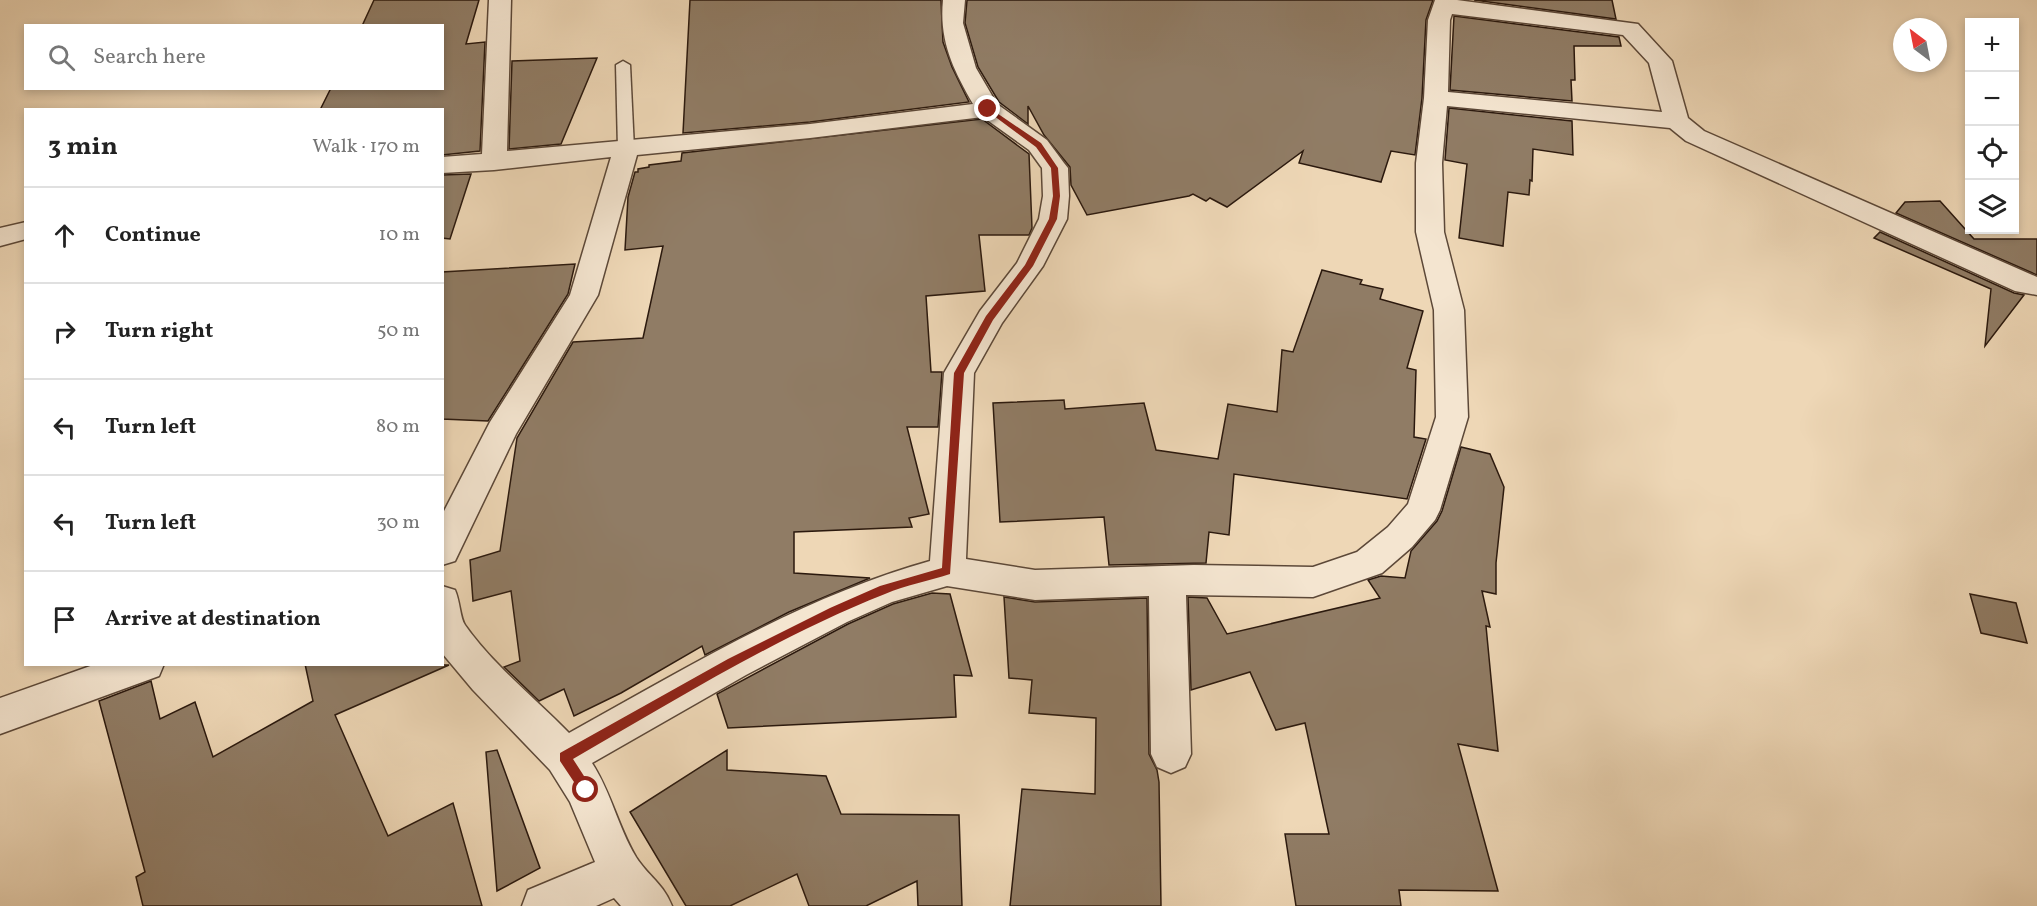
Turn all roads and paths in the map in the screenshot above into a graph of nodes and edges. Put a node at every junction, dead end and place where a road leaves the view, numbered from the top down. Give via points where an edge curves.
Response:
1 (500, 0) edge
2 (954, 0) edge
3 (1445, 3) edge
4 (623, 65) dead end
5 (1436, 98) junction
6 (988, 109) junction
7 (1677, 121) junction
8 (626, 149) junction
9 (494, 162) junction
10 (444, 165) edge
11 (24, 231) edge
12 (0, 237) edge
13 (2037, 286) edge
14 (444, 547) edge
15 (947, 571) junction
16 (1167, 583) junction
17 (444, 620) edge
18 (139, 666) edge
19 (0, 716) edge
20 (1171, 754) dead end
21 (564, 757) junction
22 (621, 873) junction
23 (544, 906) edge
24 (650, 906) edge

1 - 9 street
2 - 6 street via 952,22 964,68
3 - 5 street via 1439,20
3 - 7 street via 1630,29 1660,61
4 - 8 lane
5 - 7 street
5 - 16 street via 1430,163 1430,232 1449,310 1452,417 1423,510 1400,537 1369,563 1313,582
6 - 8 street
6 - 15 street via 1038,145 1055,168 1056,196 1053,219 1029,266 990,318 959,373
7 - 13 street via 1695,136
8 - 9 street
8 - 14 street via 584,295 501,431
9 - 10 street
11 - 12 street
15 - 16 street via 1035,585
15 - 21 street via 884,589 834,611
16 - 20 street
17 - 21 street via 445,629 487,678
18 - 19 street
21 - 22 street via 586,790
22 - 23 street
22 - 24 street

